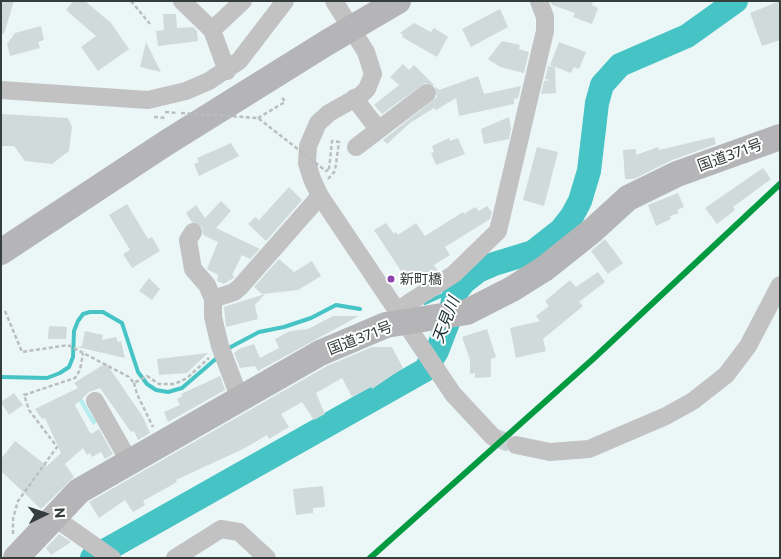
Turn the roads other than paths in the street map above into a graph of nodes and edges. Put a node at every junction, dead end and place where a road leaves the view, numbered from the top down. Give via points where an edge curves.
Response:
1 (182, 1) edge
2 (243, 1) edge
3 (285, 1) edge
4 (334, 1) edge
5 (398, 1) edge
6 (539, 1) edge
7 (351, 28) junction
8 (212, 30) junction
9 (227, 71) junction
10 (1, 90) edge
11 (428, 93) dead end
12 (354, 98) junction
13 (378, 129) junction
14 (780, 137) edge
15 (356, 147) dead end
16 (323, 189) junction
17 (193, 232) dead end
18 (1, 252) edge
19 (780, 285) edge
20 (213, 299) junction
21 (403, 318) junction
22 (240, 399) junction
23 (95, 401) dead end
24 (493, 437) tunnel mouth
25 (516, 445) tunnel mouth
26 (130, 461) junction
27 (55, 518) junction
28 (10, 556) edge
29 (112, 558) edge
30 (175, 558) edge
31 (266, 558) edge

1 - 8 street
2 - 8 street
3 - 9 street via 239,61
4 - 7 street
5 - 7 highway
6 - 21 street via 545,18 545,31 498,231 454,274 408,304
7 - 12 street via 366,52 372,74 367,89
7 - 18 highway via 166,143
8 - 9 street
9 - 10 street via 186,91 148,100
11 - 13 street
12 - 13 street
12 - 16 street via 318,123 308,146 307,164
13 - 15 street
14 - 21 highway, 国道371号 via 677,174 628,198 544,269 467,312
16 - 20 street via 240,287
16 - 21 street
17 - 20 street via 188,240 193,269 207,285
19 - 25 street via 748,346 732,368 693,401 589,449 550,452
20 - 22 street via 219,353
21 - 22 highway, 国道371号 via 320,353
21 - 24 street via 453,394
22 - 26 highway, 国道371号
23 - 26 street
26 - 27 highway, 国道371号 via 79,491
27 - 28 highway, 国道371号
27 - 29 street
30 - 31 street via 221,529 238,532

